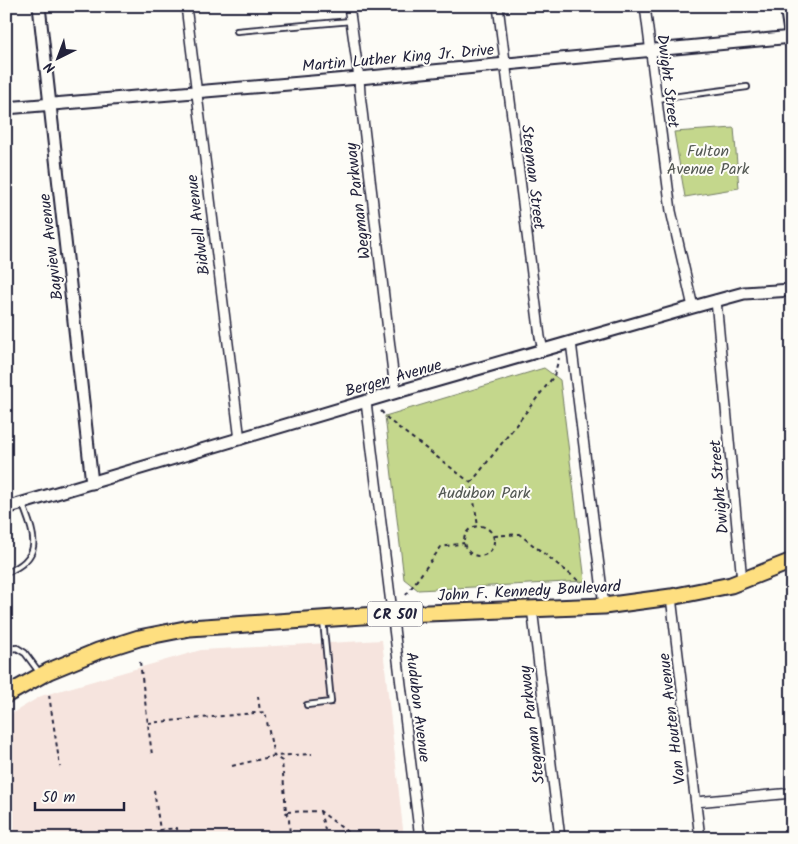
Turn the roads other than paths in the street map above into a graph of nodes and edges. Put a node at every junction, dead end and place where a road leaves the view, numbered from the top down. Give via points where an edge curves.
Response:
1 (39, 6) edge
2 (186, 6) edge
3 (348, 6) edge
4 (498, 6) edge
5 (645, 6) edge
6 (786, 6) edge
7 (351, 21) junction
8 (237, 32) dead end
9 (791, 40) edge
10 (650, 50) junction
11 (504, 64) junction
12 (359, 78) junction
13 (748, 87) dead end
14 (196, 91) junction
15 (656, 100) junction
16 (49, 104) junction
17 (6, 108) edge
18 (792, 290) edge
19 (716, 300) junction
20 (693, 307) junction
21 (571, 342) junction
22 (543, 350) junction
23 (397, 392) junction
24 (366, 402) junction
25 (240, 440) junction
26 (92, 483) junction
27 (22, 504) junction
28 (6, 508) edge
29 (792, 561) edge
30 (6, 573) edge
31 (742, 581) junction
32 (671, 597) junction
33 (604, 606) junction
34 (532, 608) junction
35 (392, 614) junction
36 (323, 619) junction
37 (6, 649) edge
38 (42, 675) junction
39 (6, 695) edge
40 (307, 705) dead end
41 (792, 793) edge
42 (696, 802) junction
43 (420, 838) edge
44 (560, 838) edge
45 (700, 838) edge

1 - 16 street, Bayview Avenue
2 - 14 street, Bidwell Avenue
3 - 7 street, Wegman Parkway
4 - 11 street, Stegman Street
5 - 10 street, Dwight Street
6 - 9 street
7 - 8 lane
7 - 12 street, Wegman Parkway
9 - 10 street, Martin Luther King Jr. Drive
10 - 11 street, Martin Luther King Jr. Drive
10 - 15 street, Dwight Street
11 - 12 street, Martin Luther King Jr. Drive
11 - 22 street, Stegman Street
12 - 14 street, Martin Luther King Jr. Drive
12 - 23 street, Wegman Parkway
13 - 15 lane
14 - 16 street, Martin Luther King Jr. Drive
14 - 25 street, Bidwell Avenue
15 - 20 street, Dwight Street via 671,211
16 - 17 street, Martin Luther King Jr. Drive
16 - 26 street, Bayview Avenue
18 - 19 street, Bergen Avenue via 744,293
19 - 20 street, Bergen Avenue
19 - 31 street, Dwight Street
20 - 21 street, Bergen Avenue
21 - 22 street, Bergen Avenue
21 - 33 street
22 - 23 street, Bergen Avenue
23 - 24 street, Bergen Avenue
24 - 25 street, Bergen Avenue
24 - 35 street, Audubon Avenue
25 - 26 street, Bergen Avenue
26 - 27 street, Bergen Avenue
27 - 28 street, Bergen Avenue
27 - 30 lane via 34,547 31,557
29 - 31 main road, John F. Kennedy Boulevard / CR 501
31 - 32 main road, John F. Kennedy Boulevard / CR 501
32 - 33 main road, John F. Kennedy Boulevard / CR 501
32 - 42 street, Van Houten Avenue
33 - 34 main road, John F. Kennedy Boulevard / CR 501
34 - 35 main road, John F. Kennedy Boulevard / CR 501
34 - 44 street, Stegman Parkway
35 - 36 main road, John F. Kennedy Boulevard / CR 501
35 - 43 street, Audubon Avenue
36 - 38 main road, John F. Kennedy Boulevard / CR 501 via 190,628 138,638
36 - 40 lane via 331,702
37 - 38 lane via 17,648 25,653
38 - 39 main road, John F. Kennedy Boulevard / CR 501
41 - 42 street
42 - 45 street, Van Houten Avenue

